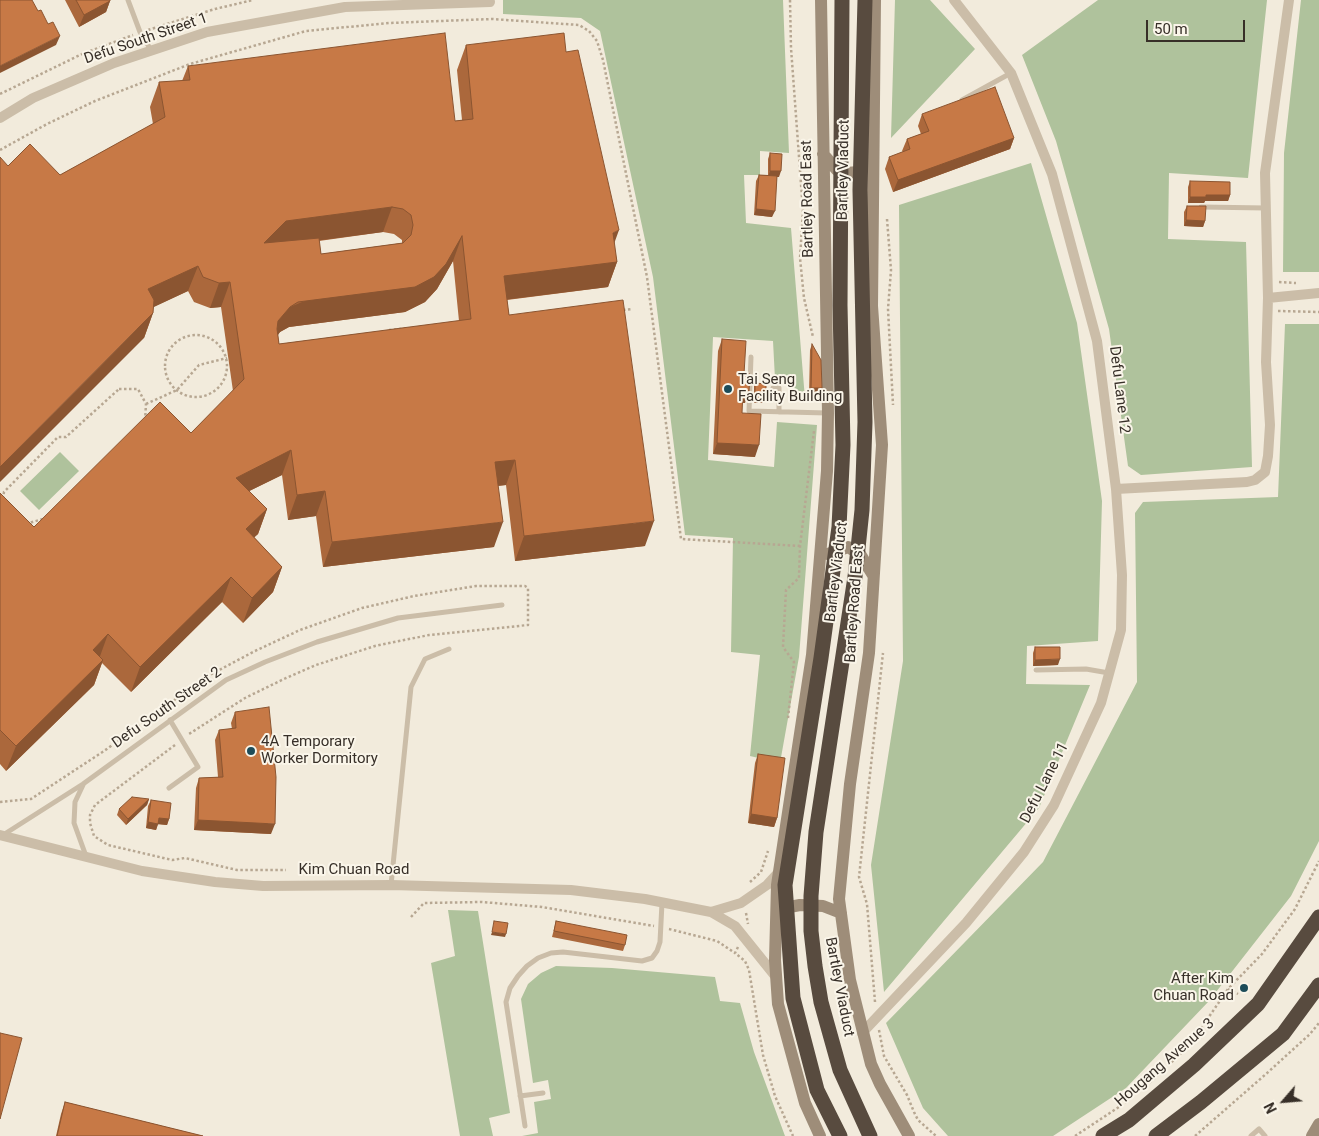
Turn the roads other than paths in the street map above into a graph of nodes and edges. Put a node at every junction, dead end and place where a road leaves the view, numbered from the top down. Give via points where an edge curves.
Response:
1 (128, 0) edge
2 (821, 0) edge
3 (842, 0) edge
4 (865, 0) edge
5 (875, 0) edge
6 (955, 0) edge
7 (1288, 0) edge
8 (490, 2) dead end
9 (386, 3) edge
10 (151, 50) junction
11 (1012, 74) junction
12 (954, 105) edge
13 (0, 118) edge
14 (824, 154) junction
15 (873, 161) junction
16 (1197, 207) edge
17 (1266, 208) junction
18 (1319, 293) edge
19 (1268, 298) junction
20 (751, 357) dead end
21 (773, 388) dead end
22 (779, 412) junction
23 (828, 413) junction
24 (1116, 489) junction
25 (819, 566) junction
26 (874, 575) junction
27 (502, 605) dead end
28 (449, 648) dead end
29 (1036, 670) dead end
30 (1109, 673) junction
31 (170, 720) junction
32 (83, 784) junction
33 (169, 788) dead end
34 (1, 835) edge
35 (86, 856) junction
36 (779, 872) junction
37 (390, 885) junction
38 (662, 903) junction
39 (777, 909) junction
40 (711, 912) junction
41 (841, 913) junction
42 (1319, 917) edge
43 (776, 977) junction
44 (1319, 985) edge
45 (862, 1033) junction
46 (543, 1093) dead end
47 (520, 1096) junction
48 (1319, 1124) edge
49 (525, 1126) dead end
50 (820, 1136) edge
51 (840, 1136) edge
52 (870, 1136) edge
53 (909, 1136) edge
54 (1104, 1136) edge
55 (1156, 1136) edge
56 (1251, 1136) edge
57 (1265, 1136) edge
58 (1312, 1136) edge

1 - 10 lane
2 - 14 main road, Bartley Road East
3 - 51 highway, Bartley Viaduct via 840,305 843,445 839,526 785,885 793,998 817,1090
4 - 52 highway, Bartley Viaduct via 860,190 865,422 862,510 854,587 816,832 811,931 815,966 840,1070
5 - 15 main road, Bartley Road East
6 - 11 street, Defu Lane 12
7 - 17 street via 1269,132
8 - 9 street, Defu South Street 1
9 - 10 street, Defu South Street 1 via 230,27
10 - 13 street, Defu South Street 1 via 32,98
11 - 12 lane
11 - 24 street, Defu Lane 12 via 1052,174 1097,341
14 - 15 main road via 837,170 847,173 858,172
14 - 23 main road, Bartley Road East
15 - 26 main road, Bartley Road East via 872,306 882,445
16 - 17 lane
17 - 19 street
18 - 19 street
19 - 24 street via 1266,362 1270,426 1265,472 1247,482
20 - 22 lane via 749,411
21 - 22 lane via 779,388
22 - 23 lane
23 - 25 main road, Bartley Road East
24 - 30 street, Defu Lane 11 via 1122,575 1121,630
25 - 26 main road via 830,552 848,547 860,554
25 - 36 main road, Bartley Road East via 812,655
26 - 41 main road, Bartley Road East via 869,653 850,784
27 - 31 lane, Defu South Street 2 via 398,618 317,642 226,680
28 - 37 lane via 425,659 411,687
29 - 30 lane via 1086,669
30 - 45 street, Defu Lane 11 via 1101,703 1054,805 1024,852 966,923
31 - 32 lane, Defu South Street 2
31 - 33 lane via 198,767
32 - 34 lane, Defu South Street 2
32 - 35 lane via 75,802 74,823
34 - 35 street, Kim Chuan Road
35 - 37 street, Kim Chuan Road via 142,870 215,882 263,886
36 - 39 main road, Bartley Road East
36 - 40 street via 741,903
37 - 38 street, Kim Chuan Road via 570,890
38 - 40 street, Kim Chuan Road
38 - 47 lane via 660,942 652,958 552,953 538,958 518,976 506,1002
39 - 41 main road via 823,906
39 - 43 main road, Bartley Road East
40 - 43 street via 734,926
41 - 45 main road, Bartley Road East via 850,980
42 - 54 highway, Hougang Avenue 3 via 1258,1004 1194,1065
43 - 50 main road, Bartley Road East via 778,1004 800,1086
44 - 55 highway via 1283,1034
45 - 53 main road, Bartley Road East via 870,1064
46 - 47 lane
47 - 49 lane
48 - 58 main road
56 - 57 lane via 1259,1129

